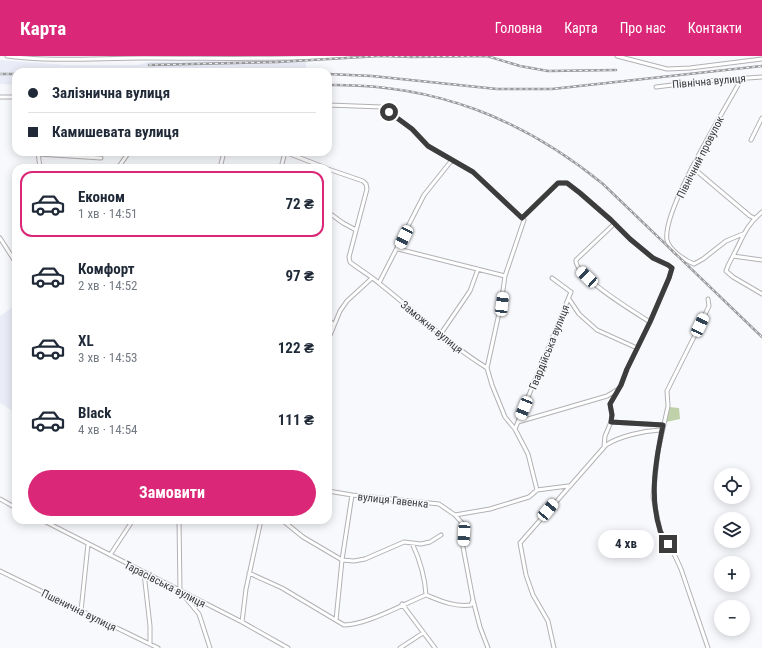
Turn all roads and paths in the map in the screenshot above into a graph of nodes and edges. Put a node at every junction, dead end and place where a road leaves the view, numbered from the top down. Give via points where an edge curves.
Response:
1 (7, 56) edge
2 (344, 56) edge
3 (349, 56) edge
4 (617, 56) edge
5 (620, 56) edge
6 (18, 57) edge
7 (112, 57) edge
8 (143, 57) edge
9 (240, 57) edge
10 (762, 59) edge
11 (762, 77) edge
12 (740, 78) junction
13 (656, 87) dead end
14 (12, 97) edge
15 (0, 98) edge
16 (332, 105) edge
17 (762, 118) edge
18 (751, 140) dead end
19 (76, 156) edge
20 (296, 156) edge
21 (101, 158) dead end
22 (452, 160) junction
23 (316, 164) edge
24 (692, 167) junction
25 (332, 170) edge
26 (762, 212) edge
27 (332, 215) dead end
28 (522, 218) junction
29 (754, 218) junction
30 (614, 224) junction
31 (356, 230) junction
32 (743, 234) junction
33 (0, 238) edge
34 (398, 249) junction
35 (733, 256) junction
36 (12, 257) edge
37 (762, 260) edge
38 (478, 269) junction
39 (505, 276) junction
40 (372, 278) junction
41 (552, 278) dead end
42 (379, 283) junction
43 (762, 294) edge
44 (569, 299) junction
45 (708, 299) dead end
46 (650, 322) junction
47 (334, 325) joint
48 (332, 330) edge
49 (440, 335) junction
50 (637, 348) junction
51 (487, 368) junction
52 (619, 389) junction
53 (518, 422) junction
54 (611, 422) junction
55 (663, 425) junction
56 (515, 429) junction
57 (604, 447) junction
58 (569, 486) junction
59 (537, 490) junction
60 (332, 492) edge
61 (352, 496) junction
62 (0, 499) edge
63 (12, 506) edge
64 (455, 515) junction
65 (50, 524) edge
66 (129, 524) edge
67 (179, 524) edge
68 (260, 524) edge
69 (287, 524) edge
70 (441, 535) dead end
71 (412, 542) junction
72 (88, 544) junction
73 (110, 555) junction
74 (342, 560) junction
75 (0, 571) edge
76 (144, 573) junction
77 (249, 573) junction
78 (180, 591) junction
79 (426, 595) junction
80 (473, 600) junction
81 (402, 604) junction
82 (81, 610) junction
83 (336, 620) junction
84 (242, 622) junction
85 (423, 633) junction
86 (150, 644) junction
87 (158, 648) edge
88 (210, 648) edge
89 (288, 648) edge
90 (400, 648) edge
91 (435, 648) edge
92 (488, 648) edge
93 (554, 648) edge
94 (708, 648) edge

1 - 6 street
2 - 3 street
2 - 9 street
4 - 5 street
5 - 10 street via 667,69
6 - 7 street via 90,60
7 - 8 street
8 - 9 street
11 - 12 street, Північна вулиця
12 - 13 street, Північна вулиця
12 - 24 street, Північний провулок
14 - 15 street
16 - 22 street via 382,107 412,129 428,146
17 - 18 street
19 - 21 street
20 - 23 street
22 - 28 street via 473,172
22 - 34 street via 424,195
24 - 29 street
24 - 32 street, Північний провулок via 668,225 668,244 694,264 726,241
25 - 31 street via 366,184
26 - 29 street
27 - 31 street
28 - 30 street via 558,183 563,182 580,193
28 - 39 street via 524,220
29 - 32 street
30 - 46 street via 653,258 672,268
30 - 46 street via 576,260 575,264 595,285
31 - 40 street, Заможня вулиця via 349,260
32 - 35 street
33 - 36 street
34 - 38 street
34 - 42 street
35 - 37 street
35 - 43 street via 728,261 726,271
38 - 39 street
38 - 49 street via 470,290
39 - 51 street via 502,304
40 - 42 street, Заможня вулиця
40 - 47 street via 347,300
41 - 44 street via 571,292
42 - 49 street, Заможня вулиця
44 - 50 street, Гвардійська вулиця via 579,314 597,330
44 - 53 street, Гвардійська вулиця
45 - 55 street via 709,306 667,390 668,406
46 - 50 street
47 - 48 street
49 - 51 street, Заможня вулиця
50 - 52 street
51 - 56 street via 505,417
52 - 53 street via 607,396
52 - 54 street via 610,404
53 - 56 street, Гвардійська вулиця
54 - 55 street
54 - 57 street
55 - 57 street via 660,430 639,433 610,442
55 - 94 street via 653,496 660,531 681,569
56 - 59 street via 528,454
57 - 58 street
58 - 59 street
58 - 93 street via 520,543 526,575 533,595 548,621
59 - 64 street via 524,499 490,509
60 - 61 street, вулиця Гавенка
61 - 64 street, вулиця Гавенка via 439,504
61 - 74 street
62 - 63 street
64 - 80 street via 463,524 463,547
65 - 72 street, Тарасівська вулиця
66 - 73 street
67 - 78 street
68 - 77 street
69 - 74 street via 303,537
70 - 71 street via 424,544
71 - 74 street via 404,542 359,560
71 - 79 street
72 - 73 street, Тарасівська вулиця
72 - 82 street
73 - 76 street, Тарасівська вулиця
74 - 83 street
75 - 82 street, Пшенична вулиця
76 - 78 street, Тарасівська вулиця
76 - 86 street
77 - 83 street via 282,588
77 - 84 street
78 - 84 street, Тарасівська вулиця
78 - 88 street via 199,614
79 - 80 street via 460,606 470,605
79 - 81 street
80 - 92 street
81 - 83 street via 357,623 344,625
81 - 85 street
82 - 86 street, Пшенична вулиця
84 - 89 street, Тарасівська вулиця
85 - 90 street
85 - 91 street
86 - 87 street, Пшенична вулиця

